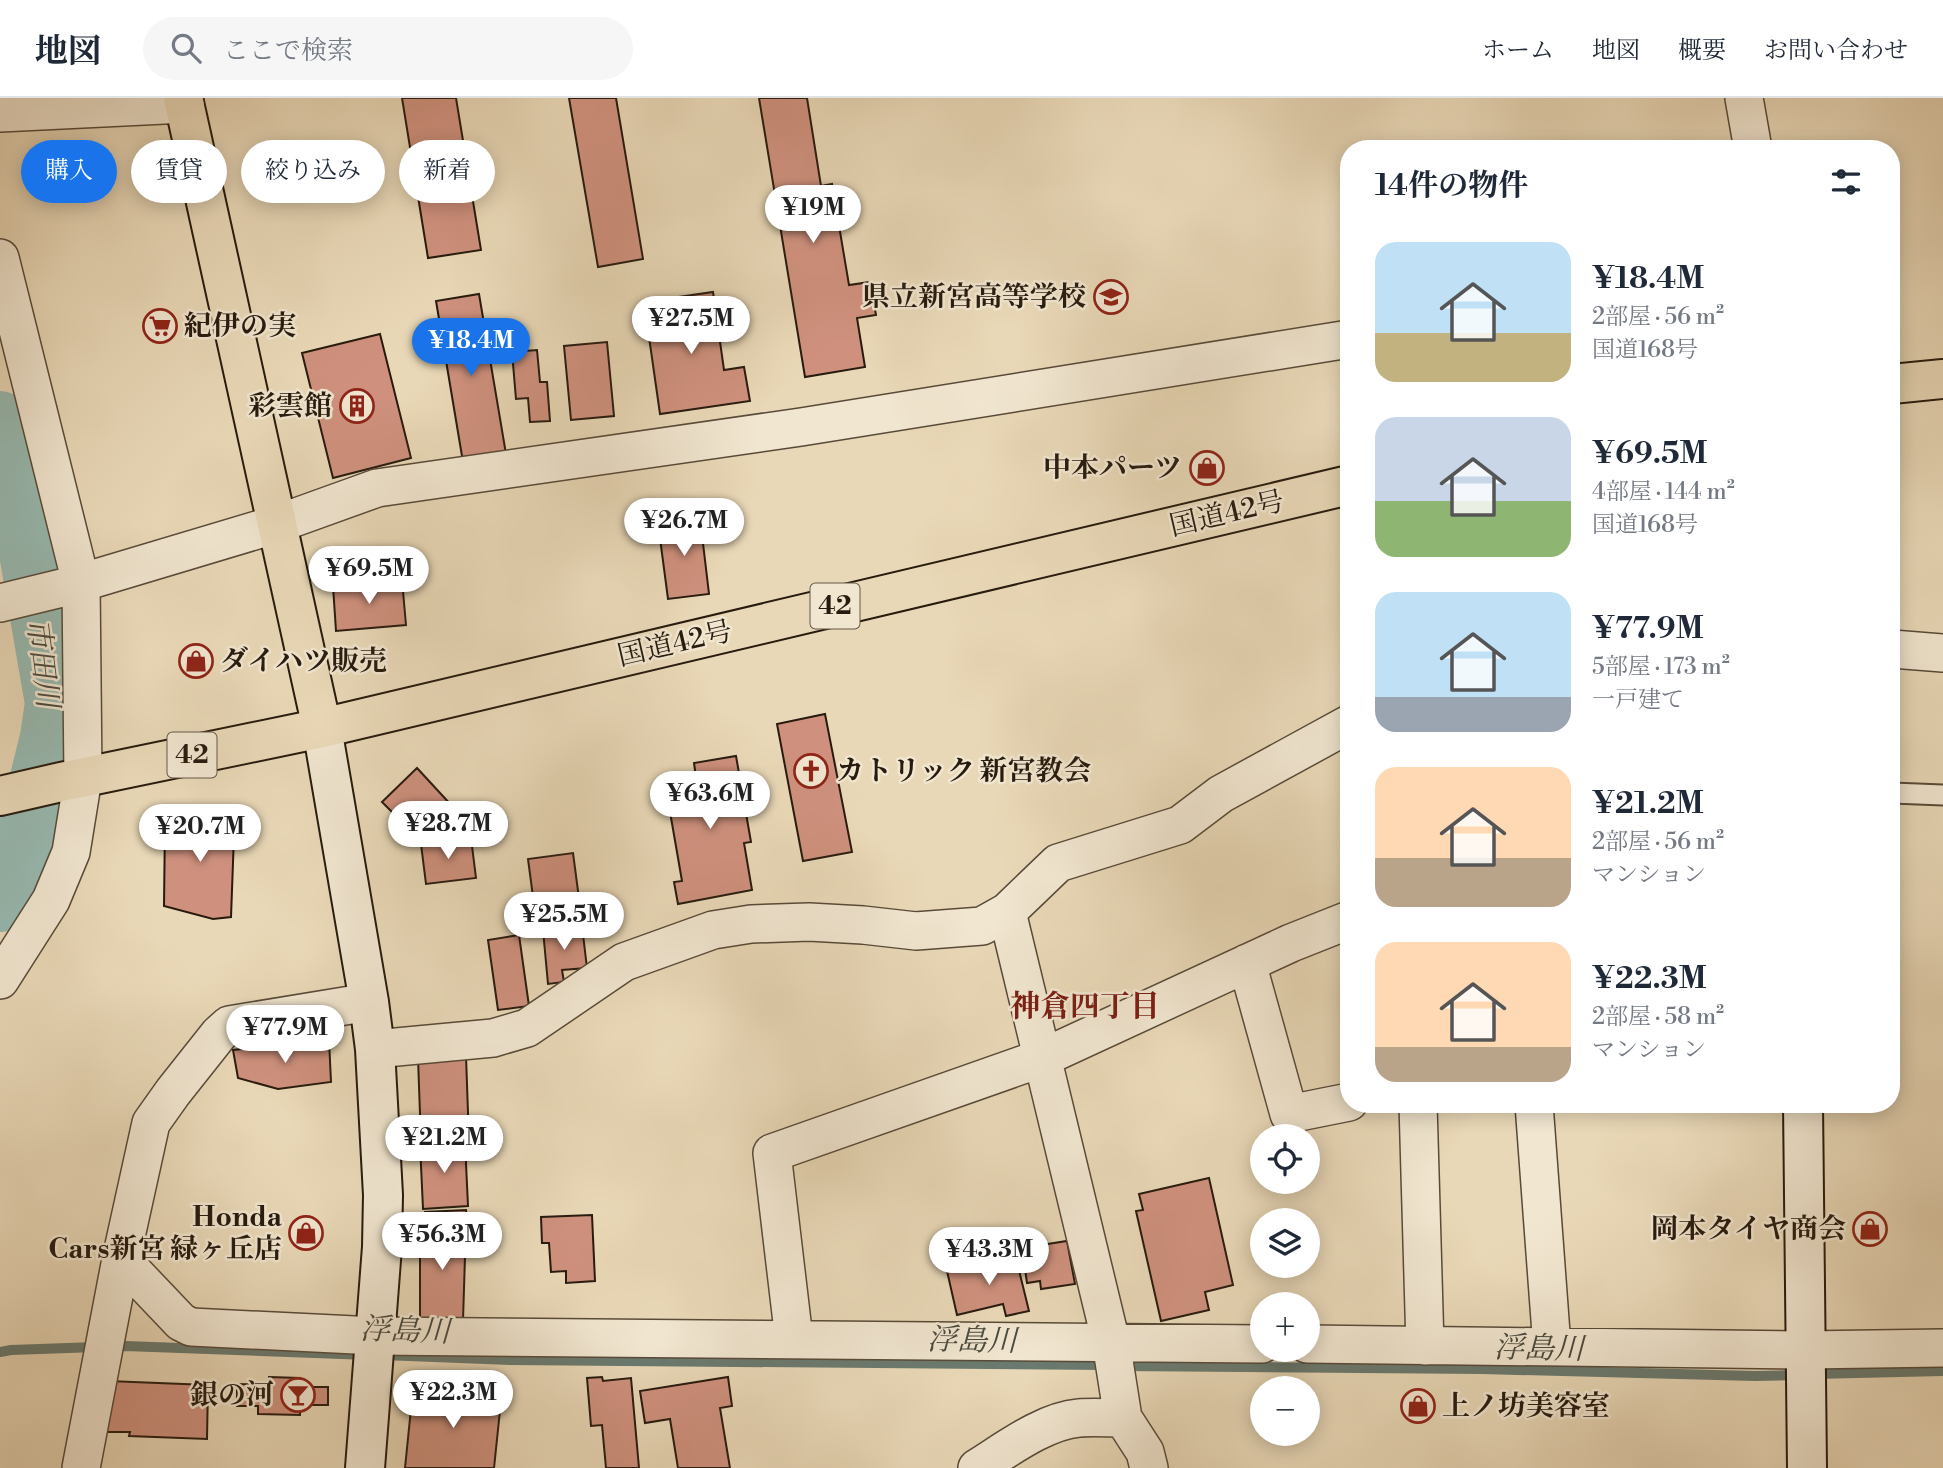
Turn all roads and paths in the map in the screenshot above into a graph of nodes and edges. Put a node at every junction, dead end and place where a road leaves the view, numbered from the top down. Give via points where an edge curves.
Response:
1 (1744, 98) edge
2 (184, 101) edge
3 (0, 113) edge
4 (1751, 140) edge
5 (0, 258) edge
6 (1340, 340) edge
7 (1943, 379) edge
8 (1900, 383) edge
9 (1340, 487) edge
10 (277, 524) junction
11 (76, 585) junction
12 (0, 603) edge
13 (1900, 650) edge
14 (1943, 653) edge
15 (322, 728) junction
16 (1340, 729) edge
17 (72, 780) junction
18 (1900, 793) edge
19 (7, 795) edge
20 (1943, 795) edge
21 (1007, 912) junction
22 (1340, 924) edge
23 (1247, 963) junction
24 (0, 980) edge
25 (369, 1002) junction
26 (375, 1049) junction
27 (1042, 1058) junction
28 (1340, 1104) edge
29 (1418, 1113) edge
30 (1535, 1113) edge
31 (1802, 1113) edge
32 (121, 1259) junction
33 (375, 1336) junction
34 (794, 1339) junction
35 (1111, 1342) junction
36 (1250, 1344) edge
37 (1320, 1344) edge
38 (1425, 1346) junction
39 (1552, 1347) junction
40 (1943, 1348) edge
41 (1805, 1350) junction
42 (1123, 1418) junction
43 (81, 1468) edge
44 (365, 1468) edge
45 (977, 1468) edge
46 (1149, 1468) edge
47 (1807, 1468) edge

1 - 4 street
2 - 3 street
2 - 10 highway
5 - 11 street
6 - 10 street via 801,427 377,488
7 - 8 highway
9 - 15 highway, 国道42号 / 42
10 - 11 street
10 - 15 highway
11 - 12 street
11 - 17 street
13 - 14 street
15 - 17 highway, 国道42号 / 42
15 - 25 street
16 - 21 street via 1221,794 1180,825 1058,863
17 - 19 highway, 国道42号 / 42
17 - 24 street via 71,852 51,900
18 - 20 lane
21 - 26 street via 982,926 929,931 809,922 713,930 624,962 527,1028 494,1038
21 - 27 street
22 - 23 street
23 - 27 street
23 - 28 street via 1289,1114
25 - 26 street
25 - 32 street via 229,1025 219,1034 151,1123
26 - 33 street via 383,1195
27 - 34 street via 772,1153
27 - 35 street
29 - 38 street
30 - 39 street
31 - 41 street
32 - 33 street via 191,1327
32 - 43 street
33 - 34 street
33 - 44 street
34 - 35 street
35 - 36 street
35 - 42 street
37 - 38 street
38 - 39 street
39 - 41 street
40 - 41 street
41 - 47 street
42 - 45 street via 1077,1418 1055,1424
42 - 46 street

